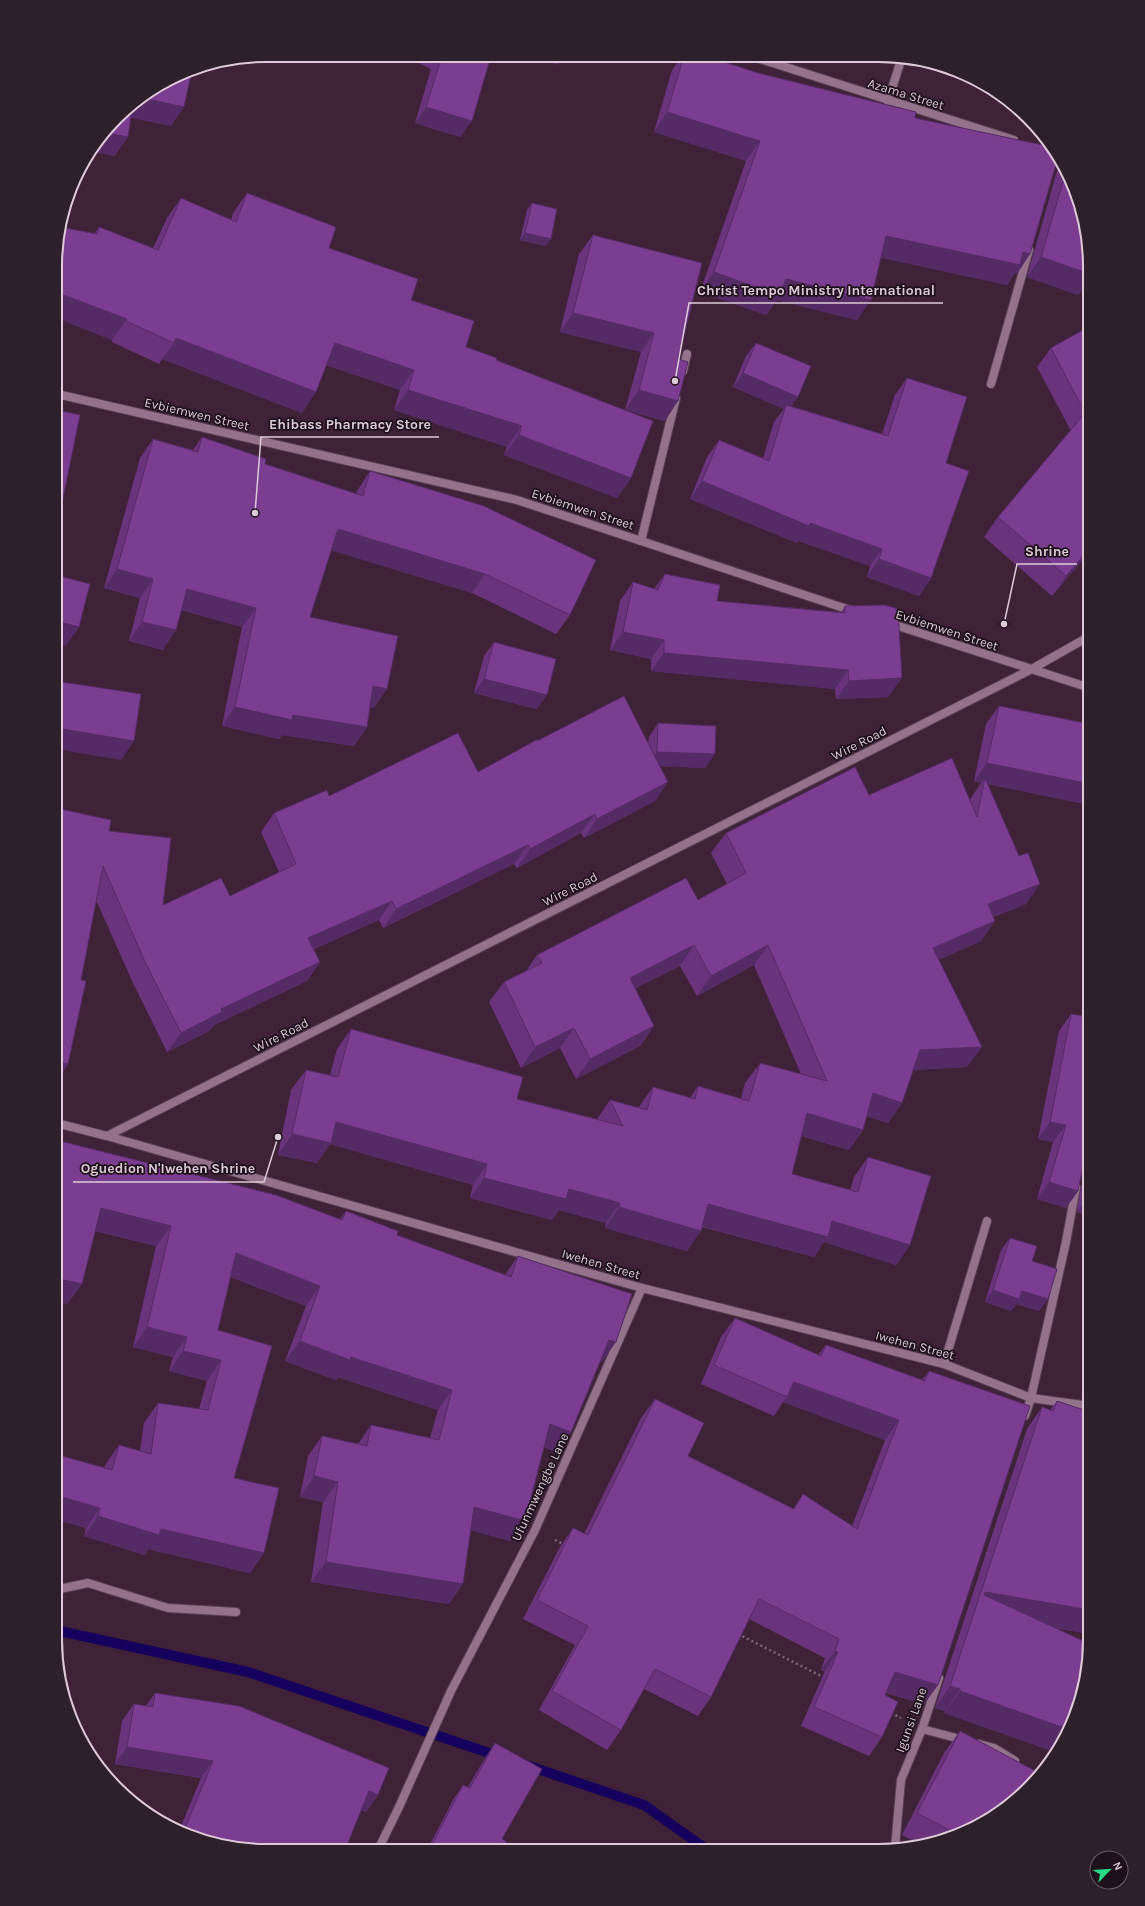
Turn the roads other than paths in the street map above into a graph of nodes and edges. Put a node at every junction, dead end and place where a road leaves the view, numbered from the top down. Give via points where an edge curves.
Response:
1 (769, 62) edge
2 (900, 63) edge
3 (888, 101) junction
4 (1025, 143) edge
5 (1032, 239) edge
6 (687, 354) dead end
7 (682, 376) edge
8 (991, 384) dead end
9 (678, 391) edge
10 (62, 395) edge
11 (642, 541) junction
12 (858, 613) edge
13 (880, 620) edge
14 (1083, 640) edge
15 (1030, 670) junction
16 (1083, 686) edge
17 (62, 1125) edge
18 (107, 1136) junction
19 (1079, 1176) edge
20 (987, 1221) dead end
21 (642, 1288) junction
22 (944, 1364) junction
23 (1031, 1398) junction
24 (1083, 1405) edge
25 (1021, 1428) edge
26 (62, 1589) edge
27 (236, 1612) dead end
28 (942, 1668) edge
29 (922, 1729) junction
30 (1020, 1764) edge
31 (895, 1843) edge
32 (381, 1844) edge

1 - 3 street, Azama Street
2 - 3 street
3 - 4 street, Azama Street
5 - 8 street
6 - 7 street
9 - 11 street
10 - 11 street, Evbiemwen Street via 518,500
11 - 12 street, Evbiemwen Street
13 - 15 street, Evbiemwen Street
14 - 15 street, Wire Road
15 - 16 street, Evbiemwen Street
15 - 18 street, Wire Road
17 - 18 street
18 - 21 street, Iwehen Street
19 - 23 street
20 - 22 street
21 - 22 street, Iwehen Street
21 - 32 street, Ufunmwengbe Lane via 535,1530 451,1691
22 - 23 street, Iwehen Street
23 - 24 street, Iwehen Street
23 - 25 street
26 - 27 street via 88,1583 168,1608
28 - 29 street, Igunsi Lane
29 - 30 street via 994,1748
29 - 31 street, Igunsi Lane via 901,1780

